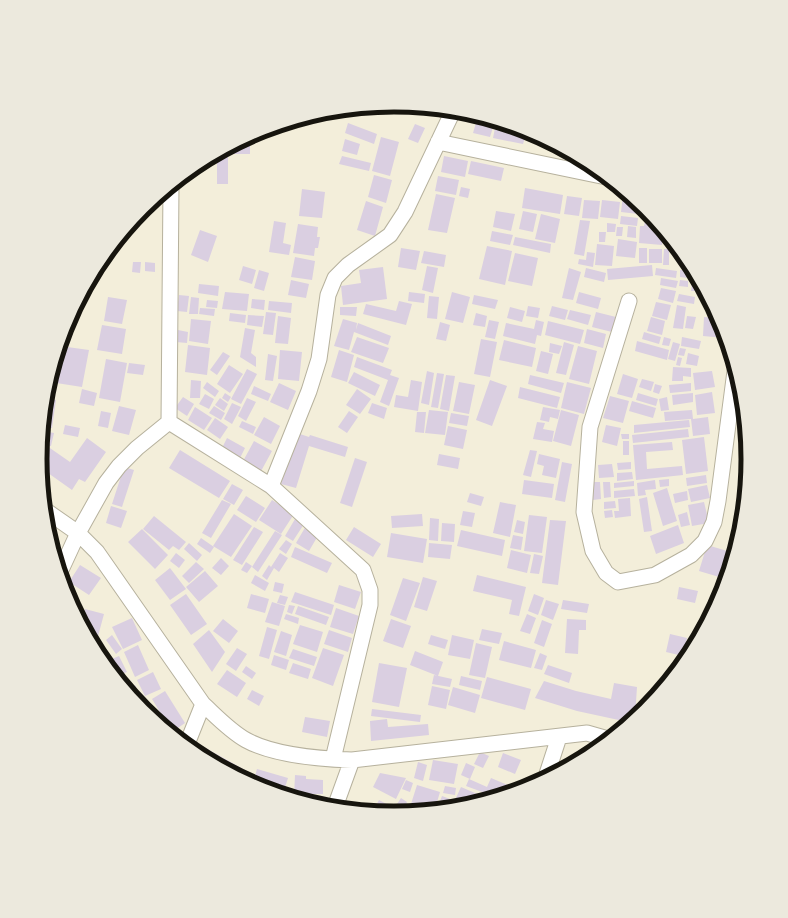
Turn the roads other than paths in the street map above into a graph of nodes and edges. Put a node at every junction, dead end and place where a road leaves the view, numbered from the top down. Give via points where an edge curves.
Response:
1 (450, 117) edge
2 (438, 142) junction
3 (592, 174) edge
4 (171, 193) edge
5 (629, 301) dead end
6 (734, 389) edge
7 (168, 422) junction
8 (271, 486) junction
9 (52, 515) edge
10 (78, 533) junction
11 (63, 565) edge
12 (203, 704) junction
13 (559, 737) junction
14 (601, 737) edge
15 (188, 738) edge
16 (333, 759) junction
17 (352, 760) junction
18 (549, 769) edge
19 (338, 801) edge

1 - 2 street
2 - 3 street
2 - 8 street via 405,212 390,235 348,265 335,278 328,295 318,359 309,391
4 - 7 street
5 - 6 street via 590,427 584,512 593,551 606,573 618,582 655,575 691,555 705,541 714,522 718,501
7 - 8 street
7 - 10 street via 119,466 106,483
8 - 16 street via 363,570 370,590 370,605
9 - 10 street
10 - 11 street
10 - 12 street via 97,552
12 - 15 street
12 - 16 street via 246,740 270,750
13 - 14 street via 587,733
13 - 17 street
13 - 18 street
16 - 17 street
17 - 19 street

